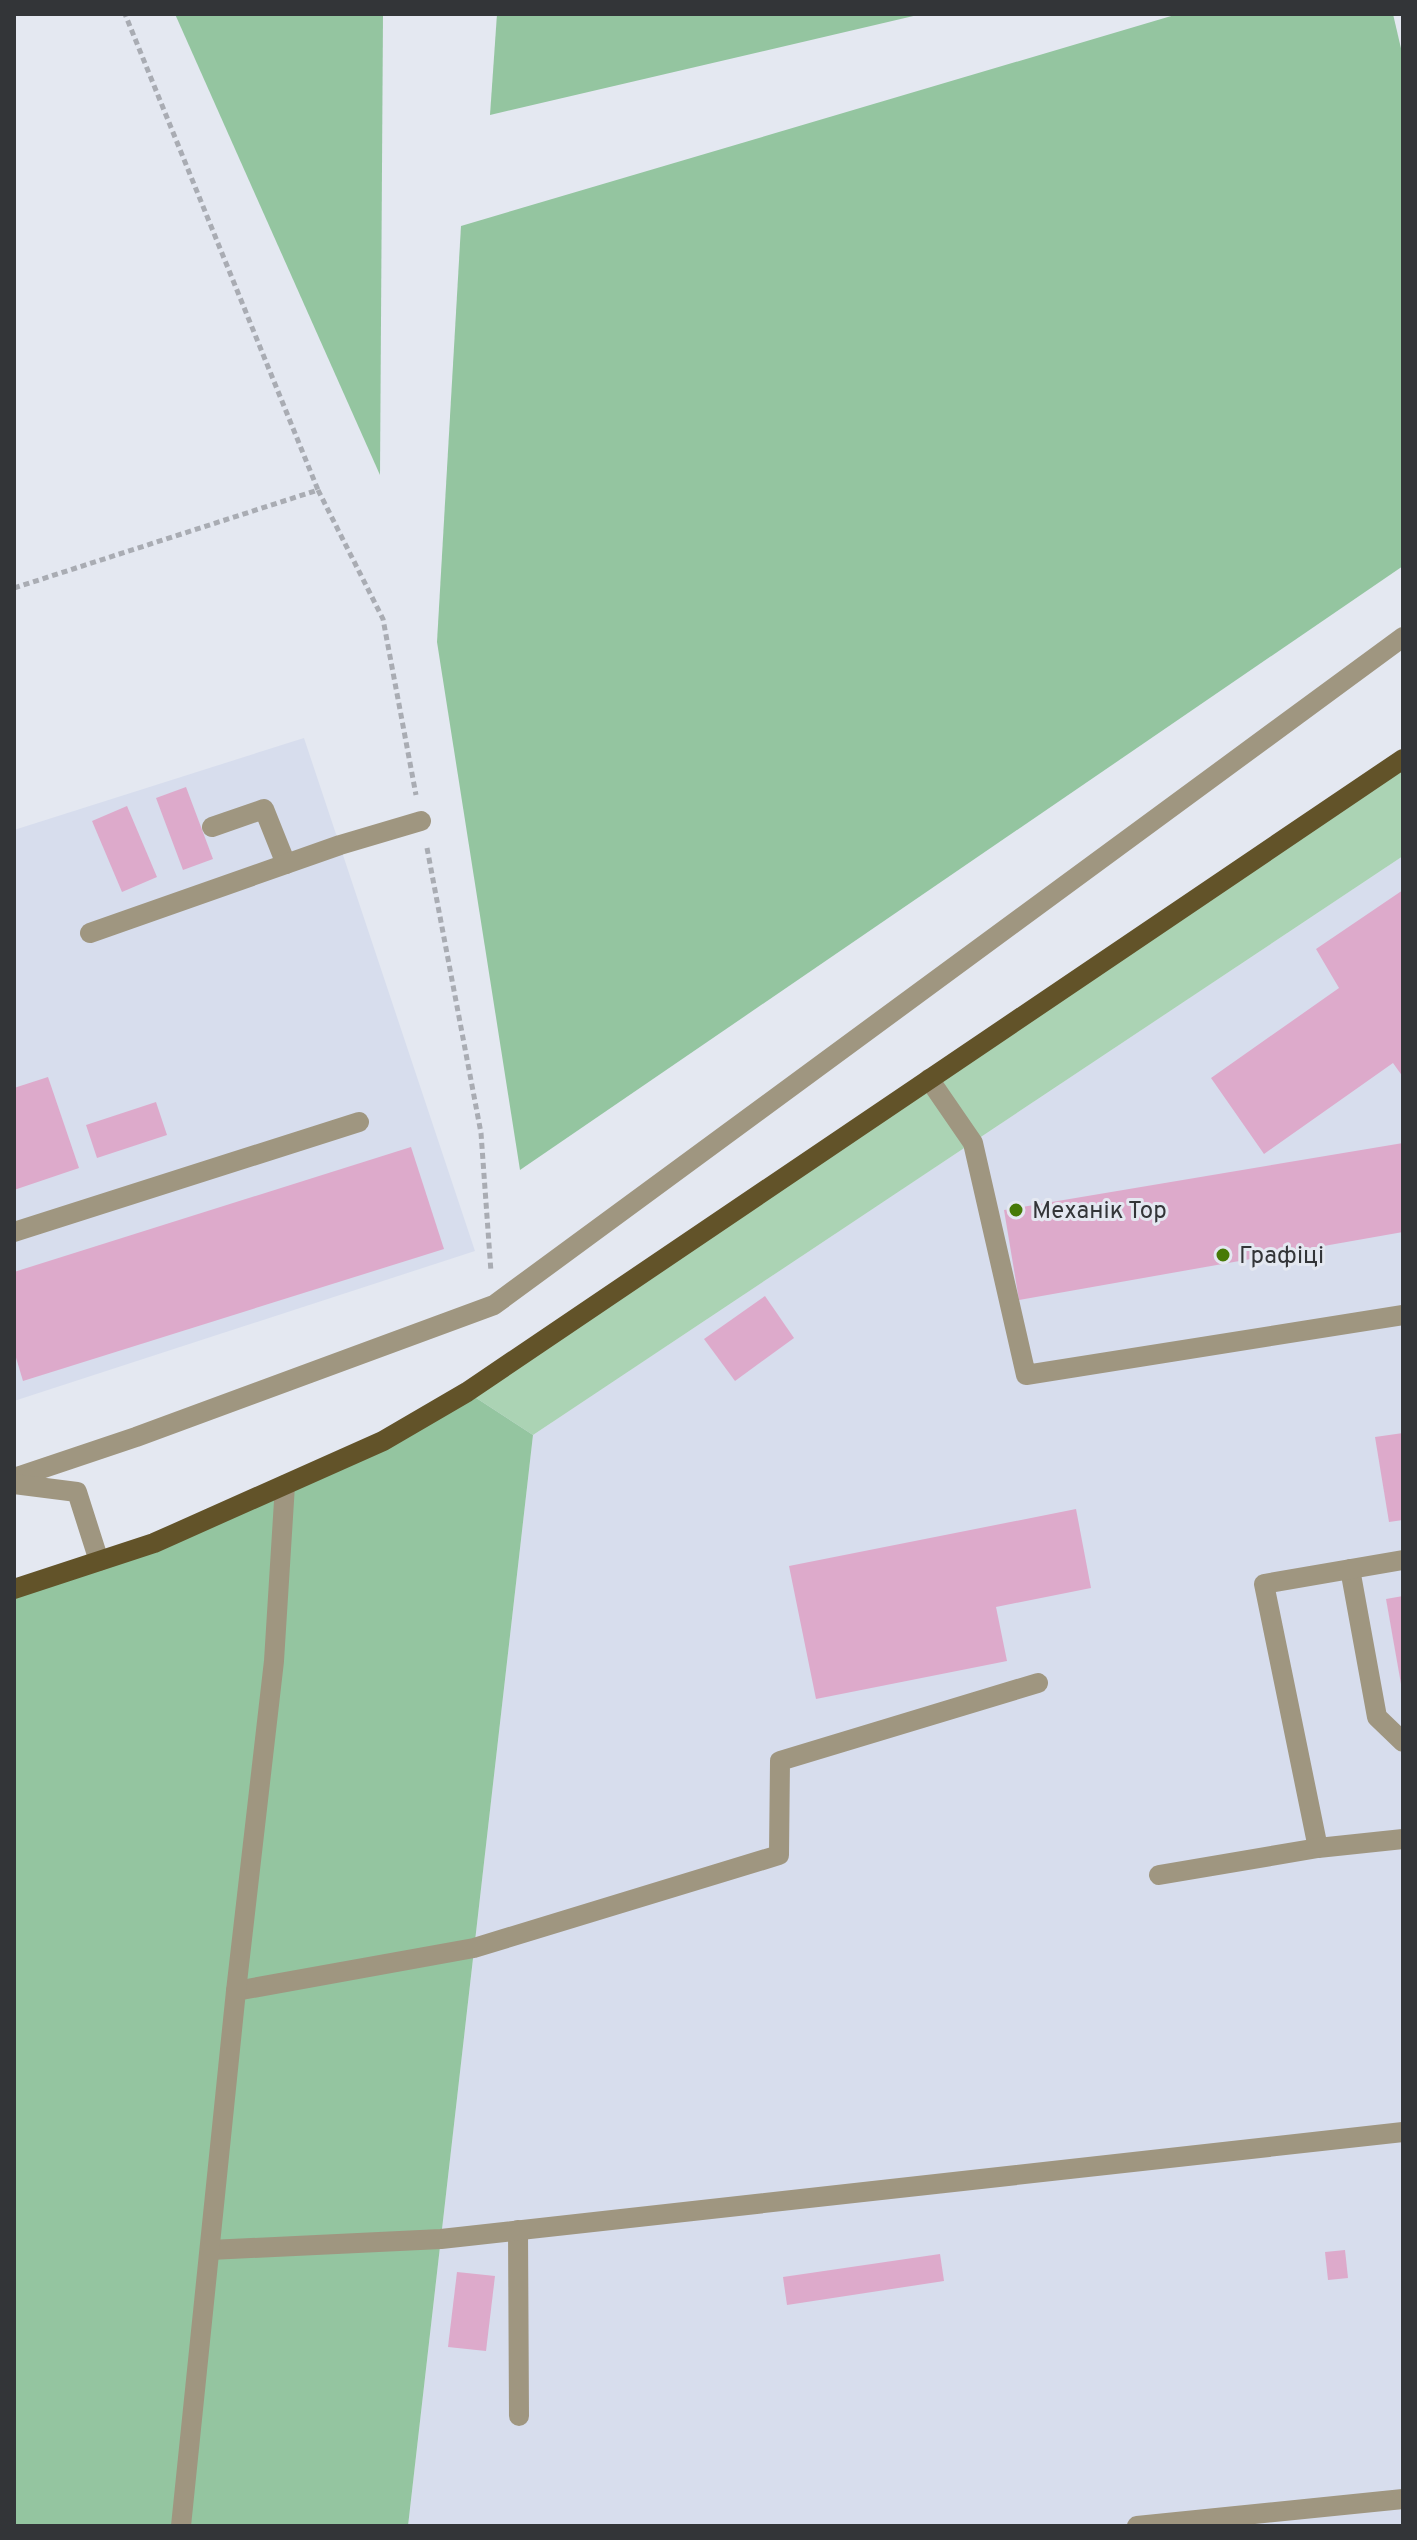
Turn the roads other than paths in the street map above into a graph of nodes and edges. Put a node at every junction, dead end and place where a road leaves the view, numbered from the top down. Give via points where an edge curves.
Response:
1 (1403, 637) edge
2 (1403, 759) edge
3 (421, 821) road end
4 (212, 827) dead end
5 (286, 864) junction
6 (90, 933) dead end
7 (929, 1079) junction
8 (359, 1122) dead end
9 (14, 1232) edge
10 (1403, 1315) edge
11 (14, 1481) edge
12 (285, 1485) junction
13 (1403, 1560) edge
14 (99, 1561) junction
15 (1350, 1569) junction
16 (14, 1589) edge
17 (1038, 1683) dead end
18 (1403, 1742) edge
19 (1403, 1839) edge
20 (1318, 1848) junction
21 (1159, 1875) dead end
22 (236, 1991) junction
23 (1403, 2132) edge
24 (518, 2230) junction
25 (210, 2250) junction
26 (519, 2416) dead end
27 (1403, 2499) edge
28 (181, 2526) edge
29 (1137, 2526) edge

1 - 11 street via 494,1305
2 - 7 main road
3 - 5 street
4 - 5 street via 264,809
5 - 6 street
7 - 10 street via 973,1143 1026,1375
7 - 12 main road via 467,1392 383,1441
8 - 9 street
11 - 14 street via 77,1492
12 - 14 main road via 154,1543
12 - 22 street via 274,1661
13 - 15 street
14 - 16 main road
15 - 18 street via 1377,1717
15 - 20 street via 1264,1584
17 - 22 street via 780,1761 779,1855 474,1948
19 - 20 street
20 - 21 street
22 - 25 street
23 - 24 street
24 - 25 street
24 - 26 street
25 - 28 street
27 - 29 street

